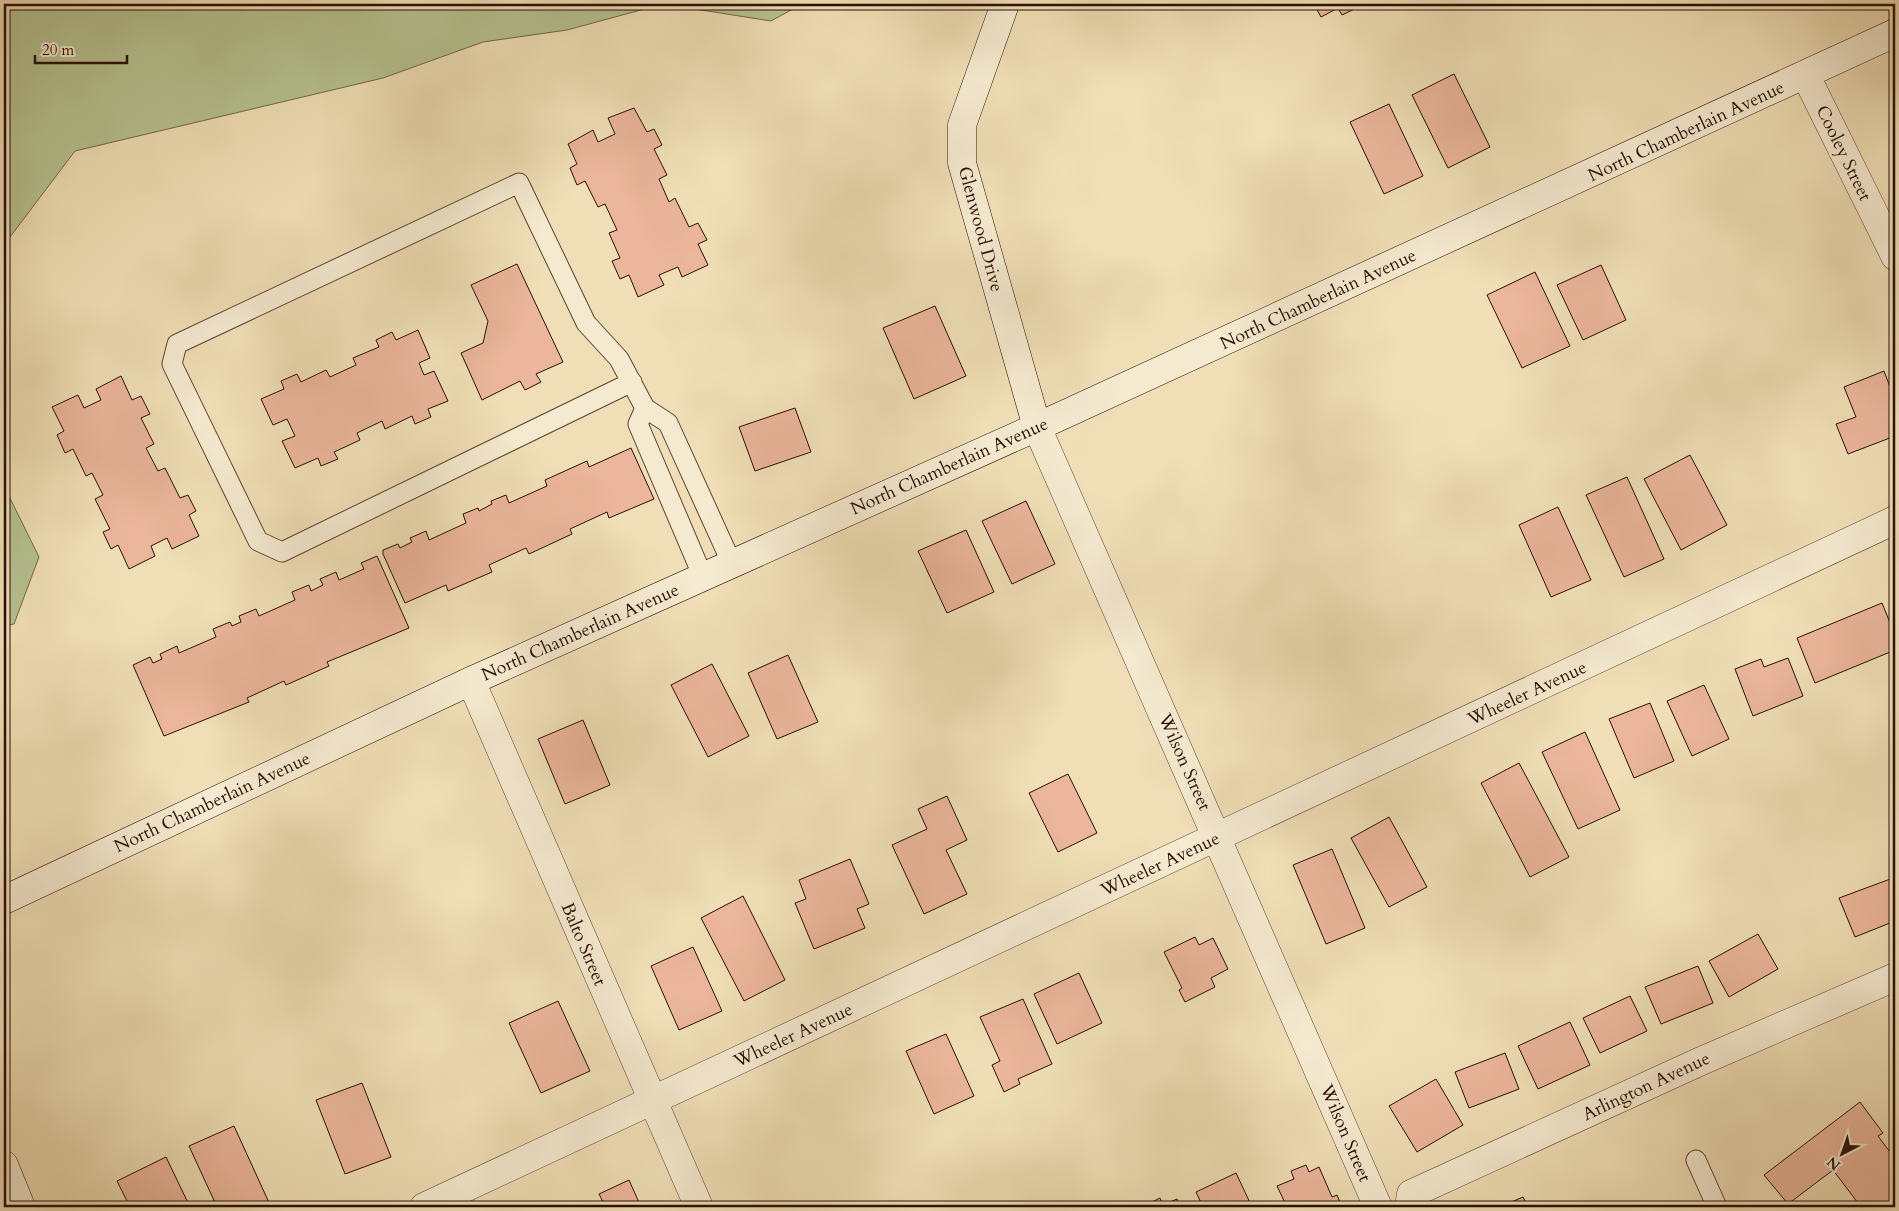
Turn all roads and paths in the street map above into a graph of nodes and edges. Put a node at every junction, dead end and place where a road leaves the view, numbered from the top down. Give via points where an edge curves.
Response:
1 (1005, 4) edge
2 (1895, 33) edge
3 (1806, 76) junction
4 (1895, 256) edge
5 (632, 382) junction
6 (645, 408) junction
7 (1037, 427) junction
8 (1895, 520) edge
9 (732, 564) junction
10 (704, 577) junction
11 (471, 681) junction
12 (1218, 837) junction
13 (4, 900) edge
14 (1895, 977) edge
15 (652, 1101) junction
16 (1696, 1160) dead end
17 (4, 1165) edge
18 (21, 1207) edge
19 (424, 1207) edge
20 (699, 1207) edge
21 (1378, 1207) edge
22 (1409, 1207) edge
23 (1717, 1207) edge

1 - 7 street, Glenwood Drive via 962,125 962,164
2 - 3 street, North Chamberlain Avenue
3 - 4 street, Cooley Street
3 - 7 street, North Chamberlain Avenue
5 - 5 lane via 619,359 586,323 518,183 177,344 172,364 258,541 282,552
5 - 6 lane
6 - 9 lane via 668,423
6 - 10 lane via 638,424
7 - 9 street, North Chamberlain Avenue
7 - 12 street, Wilson Street
8 - 12 street, Wheeler Avenue
9 - 10 street, North Chamberlain Avenue
10 - 11 street, North Chamberlain Avenue
11 - 13 street, North Chamberlain Avenue
11 - 15 street, Balto Street
12 - 15 street, Wheeler Avenue
12 - 21 street, Wilson Street
14 - 22 street, Arlington Avenue via 1698,1062 1411,1194
15 - 19 street, Wheeler Avenue
15 - 20 street, Balto Street
16 - 23 lane
17 - 18 street

